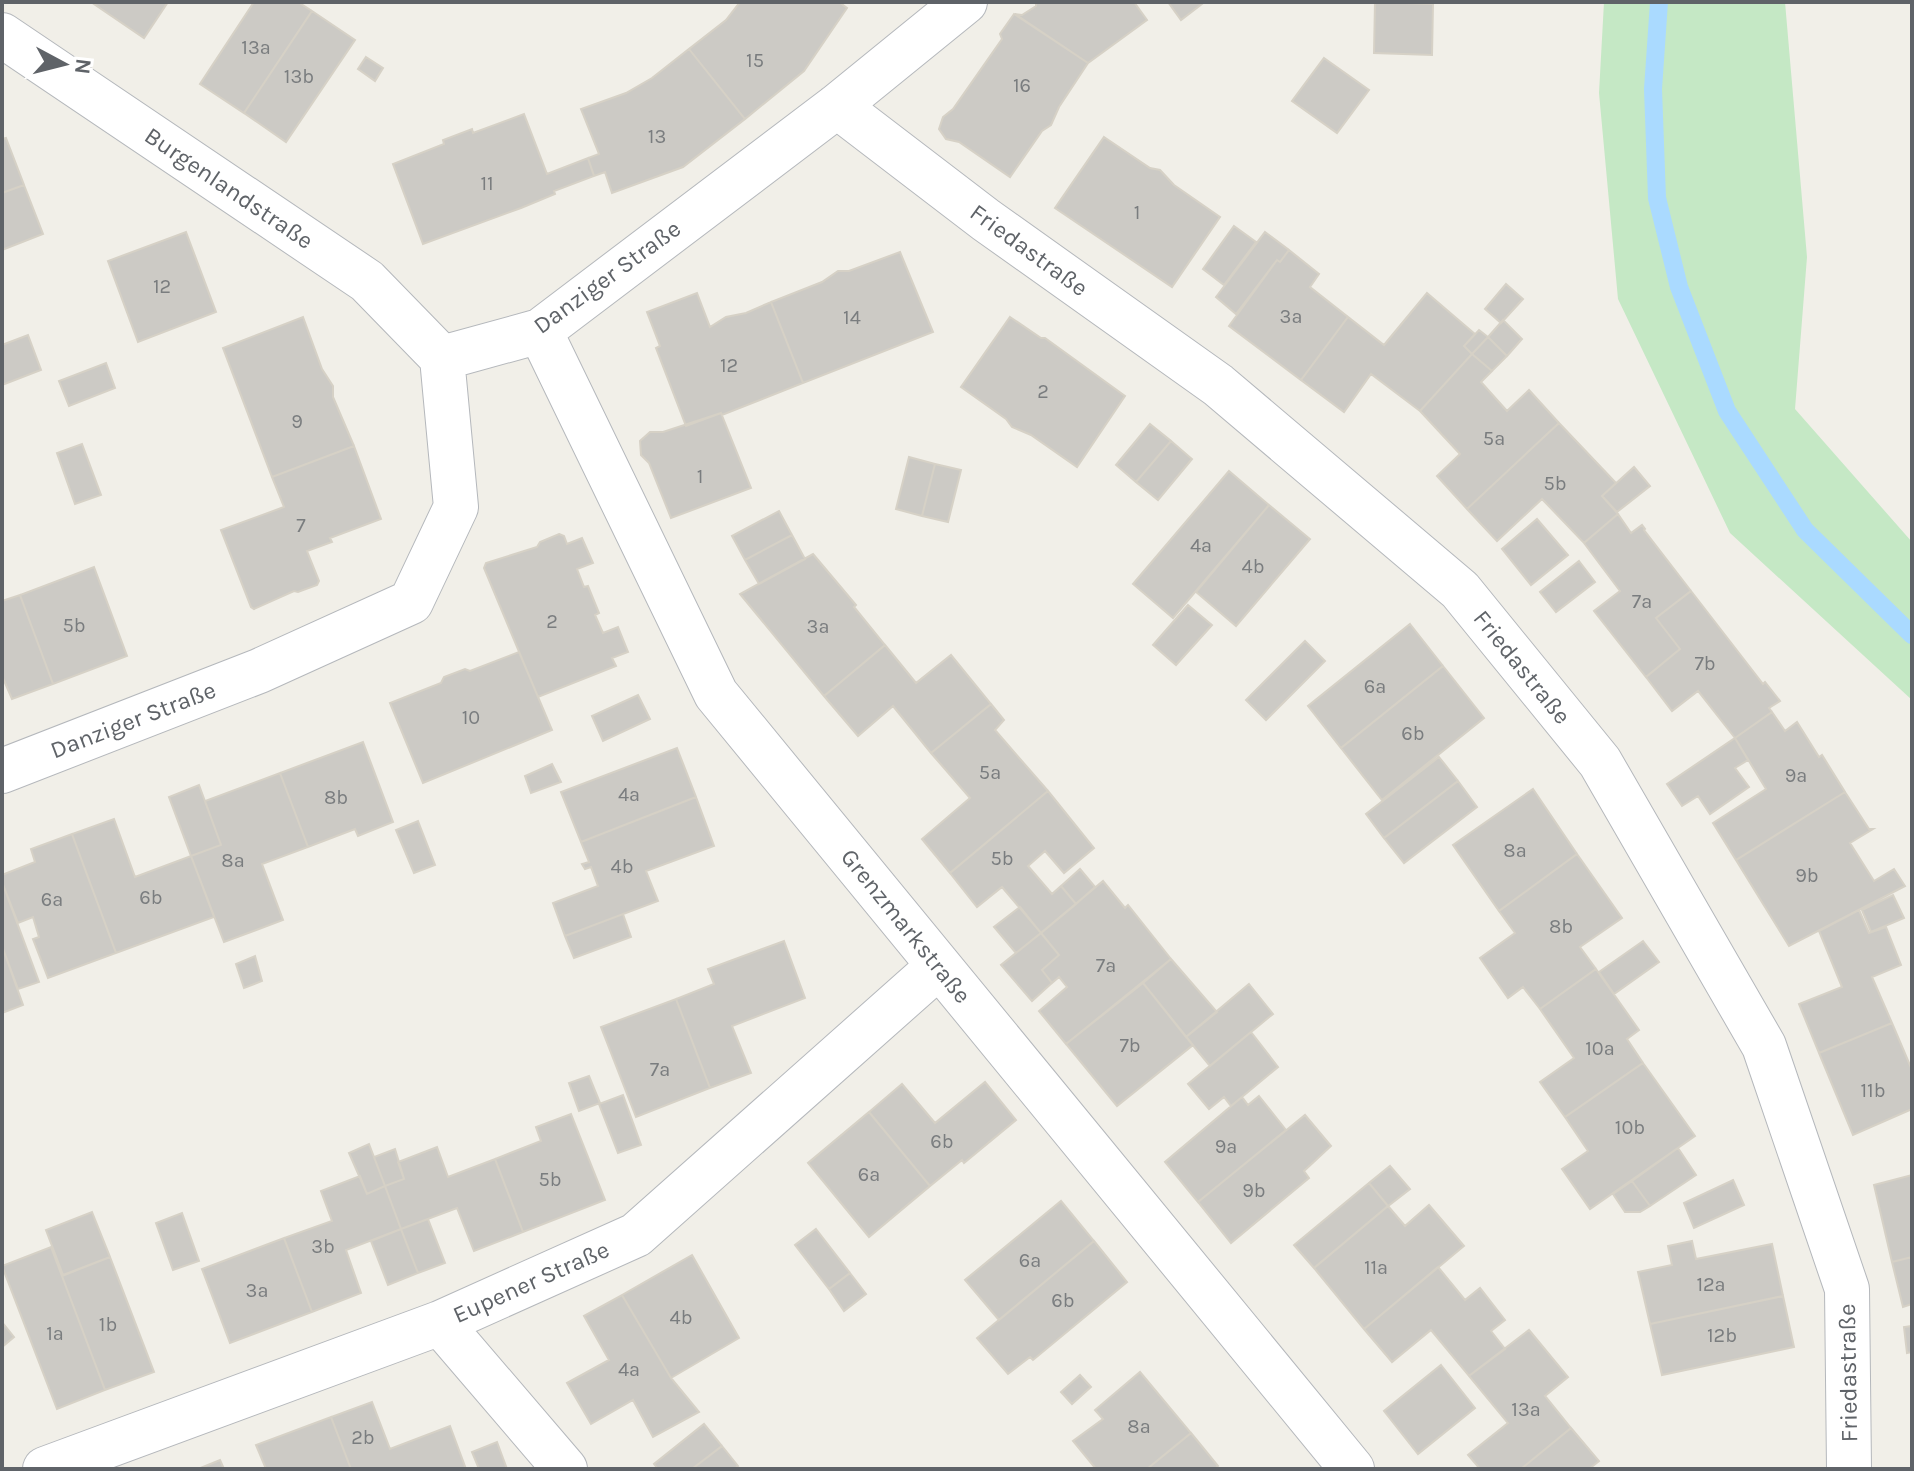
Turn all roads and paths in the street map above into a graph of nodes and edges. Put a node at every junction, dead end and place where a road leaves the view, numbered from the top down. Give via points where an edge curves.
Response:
1 (950, 6) edge
2 (2, 35) edge
3 (837, 106) junction
4 (540, 331) junction
5 (442, 358) junction
6 (2, 771) edge
7 (939, 966) junction
8 (440, 1323) junction
9 (45, 1469) edge
10 (565, 1469) edge
11 (1352, 1469) edge
12 (1849, 1469) edge

1 - 3 street, Danziger Straße
2 - 5 street, Burgenlandstraße via 367,281
3 - 4 street, Danziger Straße
3 - 12 street, Friedastraße via 1218,385 1448,579 1600,762 1764,1046 1847,1289
4 - 5 street, Danziger Straße
4 - 7 street, Grenzmarkstraße via 716,694
5 - 6 street, Danziger Straße via 456,507 411,602 259,671
7 - 8 street, Eupener Straße via 636,1235
7 - 11 street, Grenzmarkstraße
8 - 9 street, Eupener Straße
8 - 10 street

